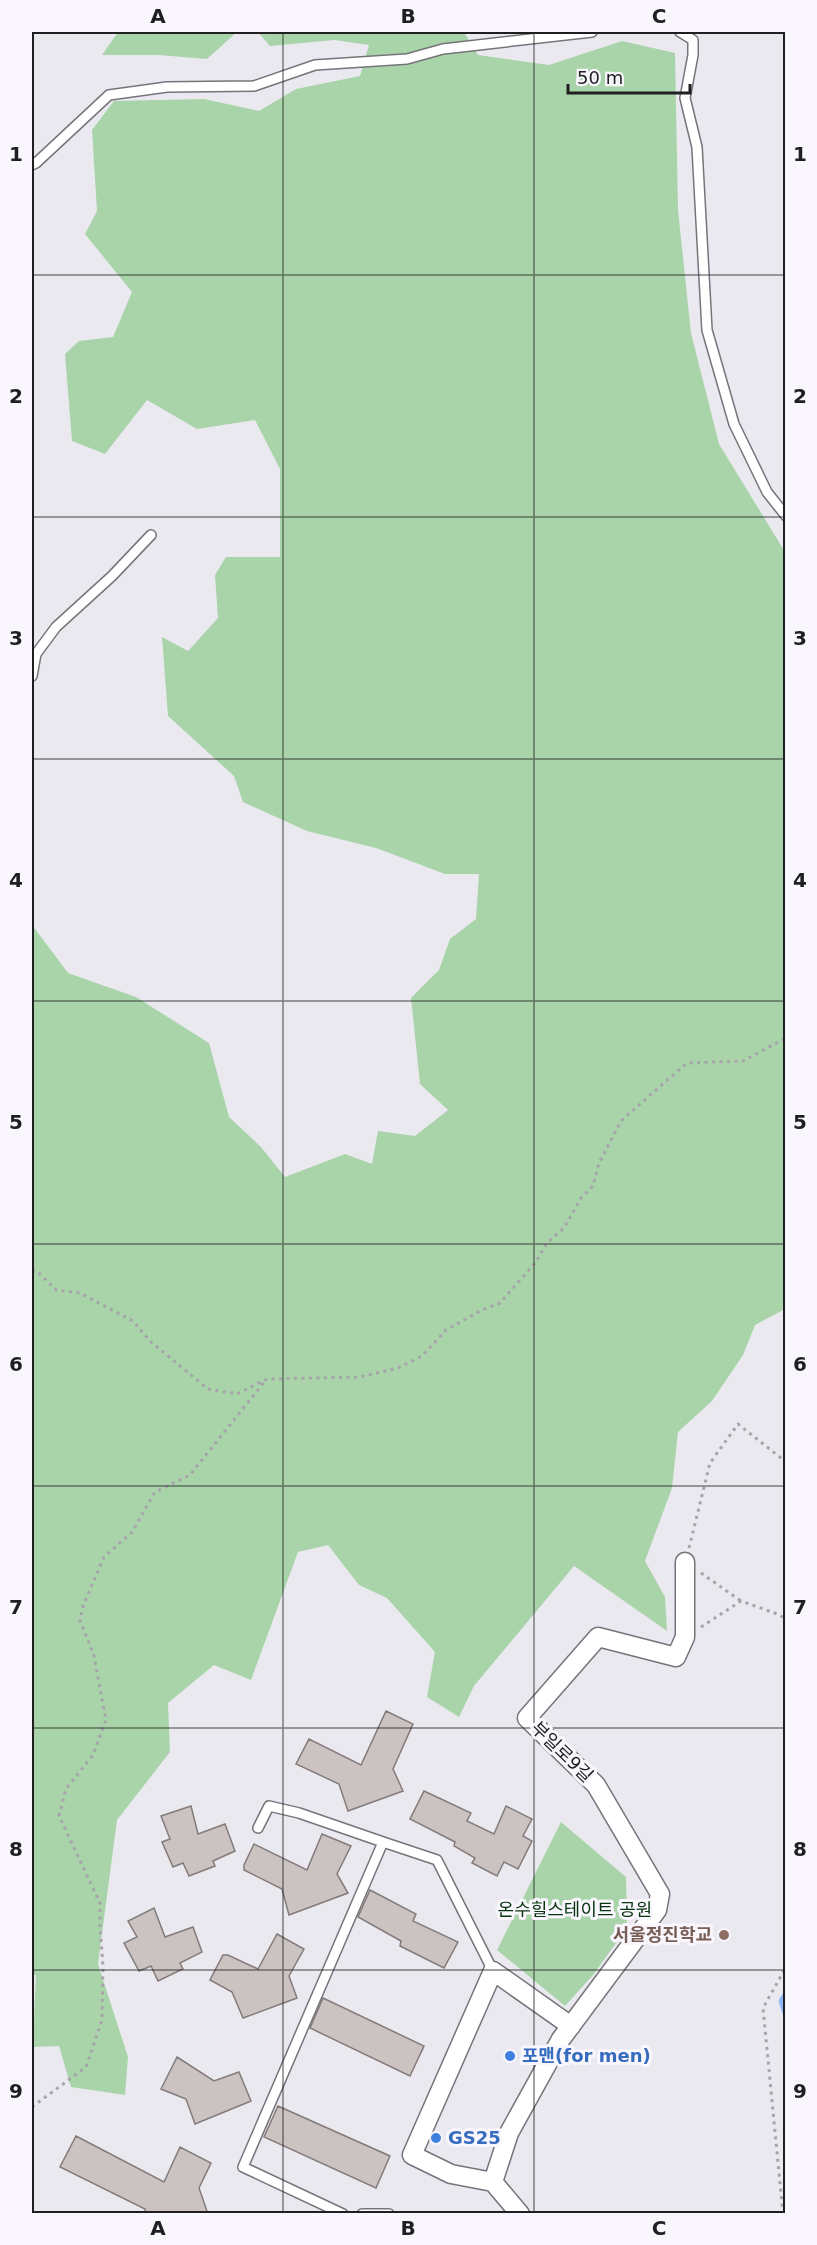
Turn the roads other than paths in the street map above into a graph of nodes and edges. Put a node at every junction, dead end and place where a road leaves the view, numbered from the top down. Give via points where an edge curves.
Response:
1 (592, 32) edge
2 (680, 32) edge
3 (32, 165) edge
4 (786, 516) edge
5 (151, 535) dead end
6 (32, 676) edge
7 (685, 1562) road end
8 (258, 1828) dead end
9 (382, 1842) junction
10 (493, 1971) junction
11 (571, 2026) junction
12 (493, 2182) junction
13 (343, 2214) edge
14 (362, 2214) edge
15 (389, 2214) edge
16 (520, 2214) edge

1 - 3 lane via 442,49 407,59 315,64 254,86 167,87 109,95
2 - 4 lane via 693,40 685,98 697,147 707,330 734,424 766,492
5 - 6 lane via 56,627 36,654
7 - 11 street, 부일로9길 via 685,1637 676,1657 598,1637 526,1718 596,1785 660,1894 657,1910
8 - 9 lane via 269,1806
9 - 10 lane via 437,1860
9 - 13 lane via 243,2168
10 - 11 street
10 - 12 street via 412,2155 451,2174
11 - 12 street, 부일로9길 via 509,2133
12 - 16 street
14 - 15 lane

